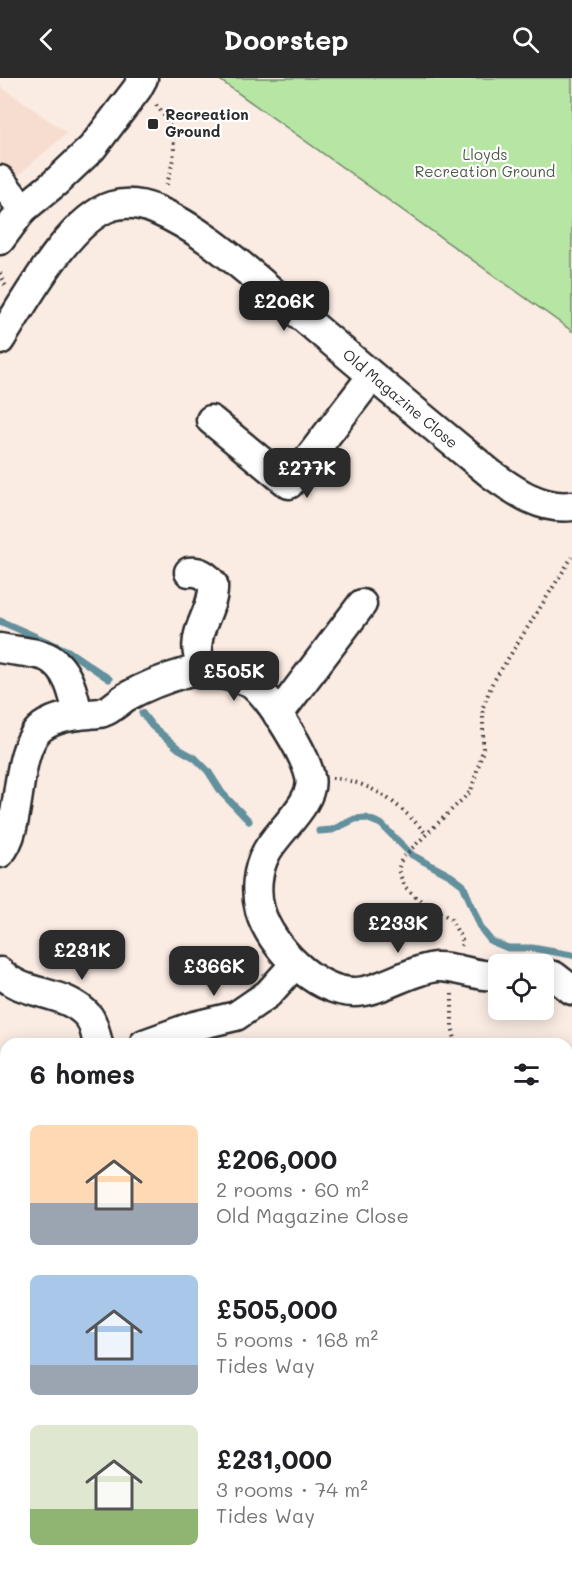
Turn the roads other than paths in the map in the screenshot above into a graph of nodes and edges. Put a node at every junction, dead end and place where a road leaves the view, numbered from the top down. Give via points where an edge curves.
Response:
1 (140, 84) edge
2 (0, 180) edge
3 (23, 209) junction
4 (0, 240) edge
5 (0, 340) edge
6 (372, 376) junction
7 (211, 420) dead end
8 (572, 506) edge
9 (189, 572) dead end
10 (362, 604) dead end
11 (0, 648) edge
12 (205, 672) junction
13 (78, 715) junction
14 (278, 715) junction
15 (0, 853) edge
16 (295, 964) junction
17 (0, 972) edge
18 (488, 976) edge
19 (554, 976) edge
20 (572, 990) edge
21 (96, 1038) edge
22 (161, 1038) edge

1 - 3 street via 92,148
2 - 3 street
3 - 4 street
5 - 6 street, Old Magazine Close via 65,243 88,219 112,206 138,204 192,230 239,264
6 - 7 street via 289,484
6 - 8 street, Old Magazine Close via 505,484 548,506
9 - 12 street via 206,576 213,585 211,605 197,642
10 - 14 street
11 - 13 street via 48,657 74,691
12 - 13 street via 191,671 147,686 103,712
12 - 14 street via 252,683
13 - 15 street via 42,727 30,741 14,817 6,846
14 - 16 street via 311,778 306,798 266,853 257,879 260,910 270,933
16 - 18 street via 327,987 354,992 437,967
16 - 22 street via 268,994 236,1016
17 - 21 street via 9,981 74,1003 90,1018
19 - 20 street

